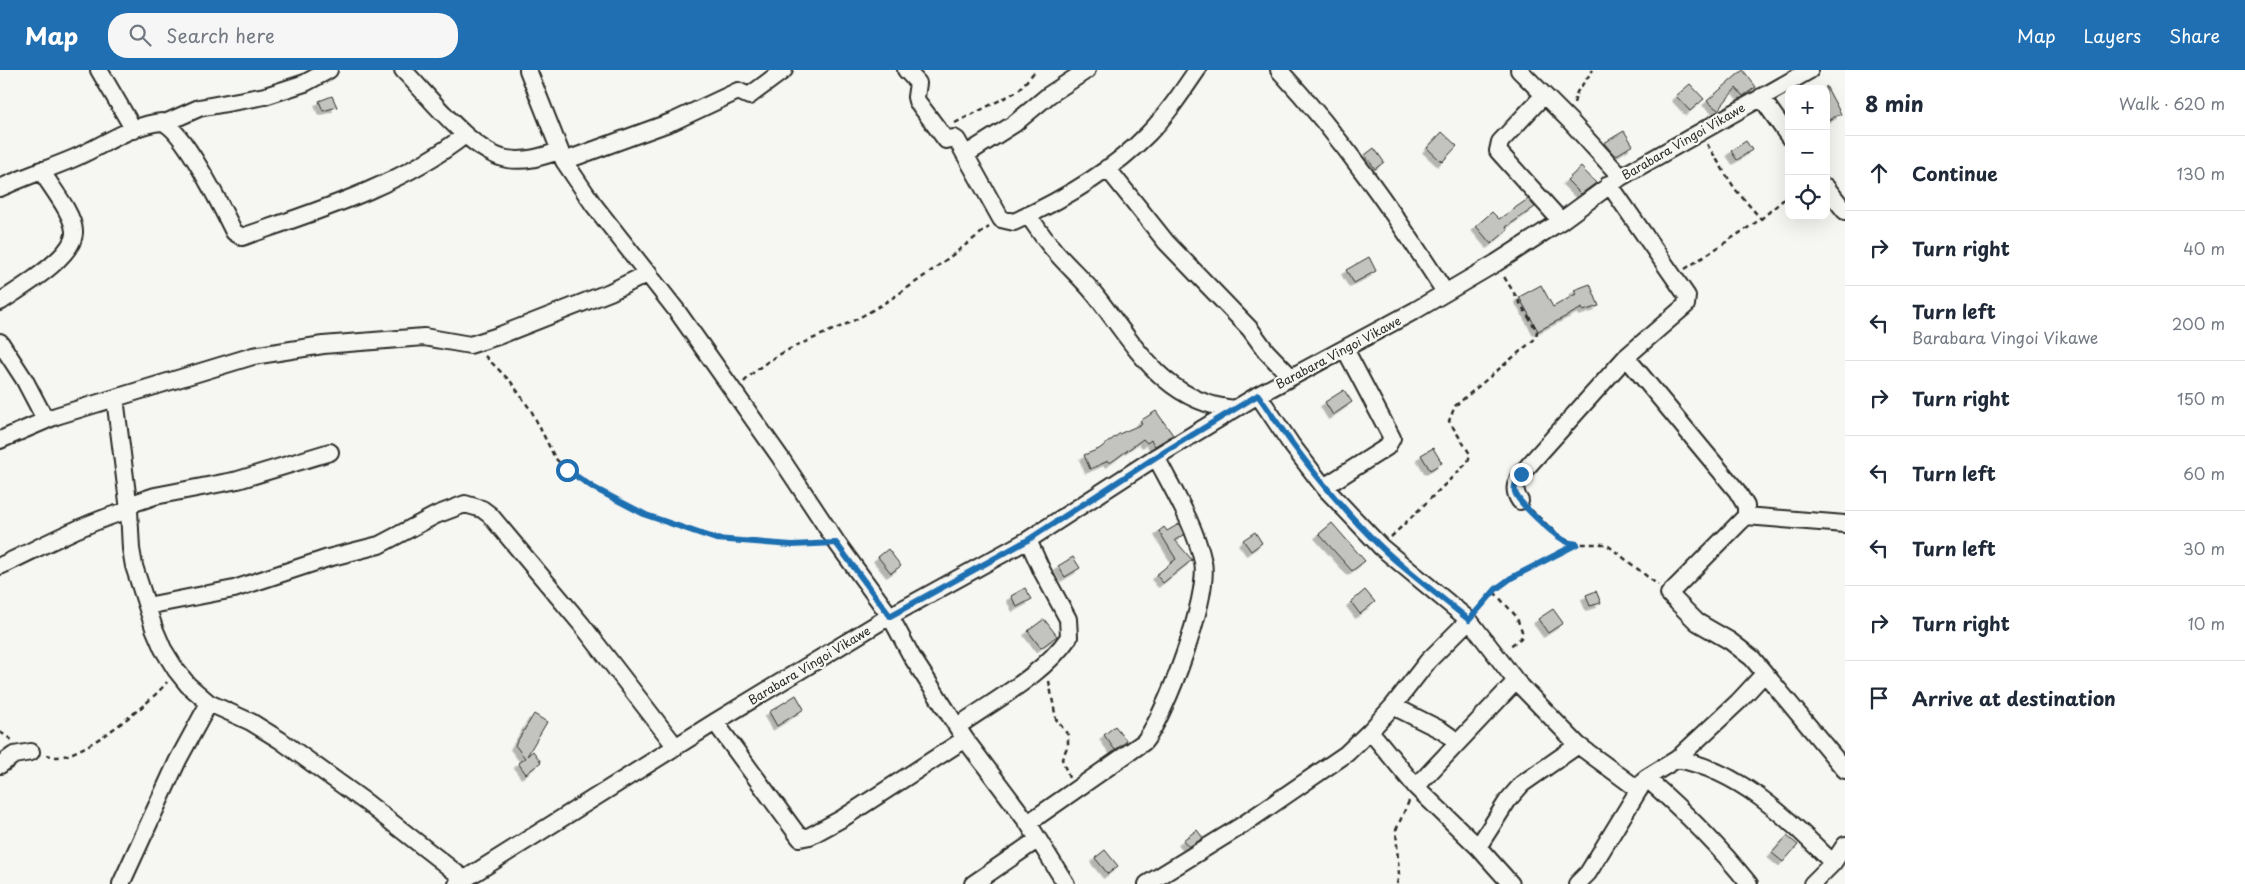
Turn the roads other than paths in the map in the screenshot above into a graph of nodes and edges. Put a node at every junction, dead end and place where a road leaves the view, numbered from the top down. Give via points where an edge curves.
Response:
1 (99, 70) edge
2 (329, 70) edge
3 (403, 70) edge
4 (528, 70) edge
5 (784, 70) edge
6 (906, 70) edge
7 (1087, 70) edge
8 (1197, 70) edge
9 (1279, 70) edge
10 (1519, 70) edge
11 (1805, 71) edge
12 (1543, 96) junction
13 (1761, 97) junction
14 (165, 123) junction
15 (134, 130) junction
16 (1785, 131) edge
17 (465, 135) junction
18 (965, 155) junction
19 (562, 156) junction
20 (1107, 168) junction
21 (41, 170) junction
22 (1615, 181) junction
23 (0, 188) edge
24 (1830, 193) edge
25 (1845, 211) edge
26 (1028, 215) junction
27 (1561, 220) junction
28 (649, 273) junction
29 (1445, 292) junction
30 (0, 302) edge
31 (0, 342) edge
32 (1345, 349) junction
33 (1626, 357) junction
34 (1291, 377) junction
35 (1258, 395) junction
36 (116, 398) junction
37 (1234, 409) junction
38 (45, 419) junction
39 (0, 440) edge
40 (330, 452) dead end
41 (1156, 457) junction
42 (1324, 487) junction
43 (1520, 501) road end
44 (129, 507) junction
45 (1746, 516) junction
46 (1845, 524) edge
47 (1028, 540) junction
48 (0, 566) edge
49 (147, 606) junction
50 (890, 616) junction
51 (1469, 620) junction
52 (1764, 674) junction
53 (1516, 681) junction
54 (210, 703) junction
55 (1393, 706) junction
56 (715, 722) junction
57 (962, 732) junction
58 (1370, 732) junction
59 (1458, 742) junction
60 (1578, 745) junction
61 (676, 747) junction
62 (31, 752) road end
63 (1677, 759) junction
64 (0, 765) edge
65 (1845, 770) edge
66 (1643, 784) junction
67 (1416, 787) junction
68 (1028, 824) junction
69 (1037, 840) junction
70 (1845, 845) edge
71 (1478, 846) junction
72 (1833, 863) junction
73 (460, 882) edge
74 (121, 884) edge
75 (973, 884) edge
76 (1066, 884) edge
77 (1147, 884) edge
78 (1511, 884) edge
79 (1577, 884) edge
80 (1749, 884) edge
81 (1812, 884) edge

1 - 15 street
2 - 14 street via 305,83 265,96 199,108
3 - 17 street
4 - 19 street
5 - 19 street via 749,96 738,91 674,121
6 - 18 street via 918,83 918,101 946,140 957,140
7 - 18 street via 1014,124
8 - 20 street via 1150,133
9 - 29 street via 1366,176
10 - 12 street
11 - 13 street, Barabara Vingoi Vikawe
12 - 22 street via 1571,122
12 - 27 street via 1500,142 1498,150
13 - 16 street
13 - 22 street, Barabara Vingoi Vikawe
14 - 15 street via 158,122
14 - 17 street via 193,159 234,232 242,237 325,209 441,154
15 - 21 street via 72,160
17 - 19 street via 504,159 535,160
18 - 26 street via 1001,219 1014,222
19 - 28 street via 593,204
20 - 26 street
20 - 34 street via 1166,242 1250,328
21 - 23 street
21 - 30 street via 68,214 74,239 59,258
22 - 27 street, Barabara Vingoi Vikawe
22 - 33 street via 1687,296 1686,305
24 - 25 street
26 - 37 street via 1052,249 1097,296 1150,366 1196,400
27 - 29 street, Barabara Vingoi Vikawe
28 - 36 street via 610,292 470,344 424,337 297,348 252,356
28 - 50 street
29 - 32 street, Barabara Vingoi Vikawe
31 - 38 street
32 - 34 street, Barabara Vingoi Vikawe
32 - 42 street via 1392,438 1387,447
33 - 43 street via 1521,474 1515,486
33 - 45 street via 1743,498
34 - 35 street, Barabara Vingoi Vikawe
35 - 37 street, Barabara Vingoi Vikawe
35 - 42 street
36 - 38 street
36 - 44 street
37 - 41 street, Barabara Vingoi Vikawe
38 - 39 street
40 - 44 street via 238,480 155,496
41 - 47 street, Barabara Vingoi Vikawe
41 - 68 street via 1190,528 1203,564 1203,585 1186,653 1144,742
42 - 51 street via 1381,547
44 - 48 street
44 - 49 street via 131,549
45 - 46 street
45 - 52 street via 1669,594 1697,622 1744,652
47 - 50 street, Barabara Vingoi Vikawe
47 - 57 street via 1068,619 1068,637 1048,659
49 - 54 street via 163,648 176,670
49 - 61 street via 234,589 379,545 436,515 465,504 473,505 490,515 576,618
50 - 56 street, Barabara Vingoi Vikawe
50 - 57 street via 912,657
51 - 53 street
51 - 55 street via 1428,661
52 - 63 street
52 - 65 street
53 - 59 street
53 - 60 street
54 - 73 street via 280,740 366,803
54 - 74 street via 178,760
55 - 58 street
55 - 59 street
56 - 57 street via 800,838 843,818
56 - 61 street, Barabara Vingoi Vikawe
57 - 68 street
58 - 67 street
58 - 77 street via 1346,754 1241,826
59 - 67 street
60 - 66 street
60 - 71 street via 1522,784
61 - 73 street, Barabara Vingoi Vikawe
62 - 64 street via 14,755
63 - 66 street
63 - 72 street via 1698,763 1756,793
66 - 79 street via 1588,873
66 - 80 street via 1688,815
67 - 71 street
68 - 69 street
69 - 75 street
69 - 76 street
70 - 72 street
71 - 78 street
72 - 81 street

